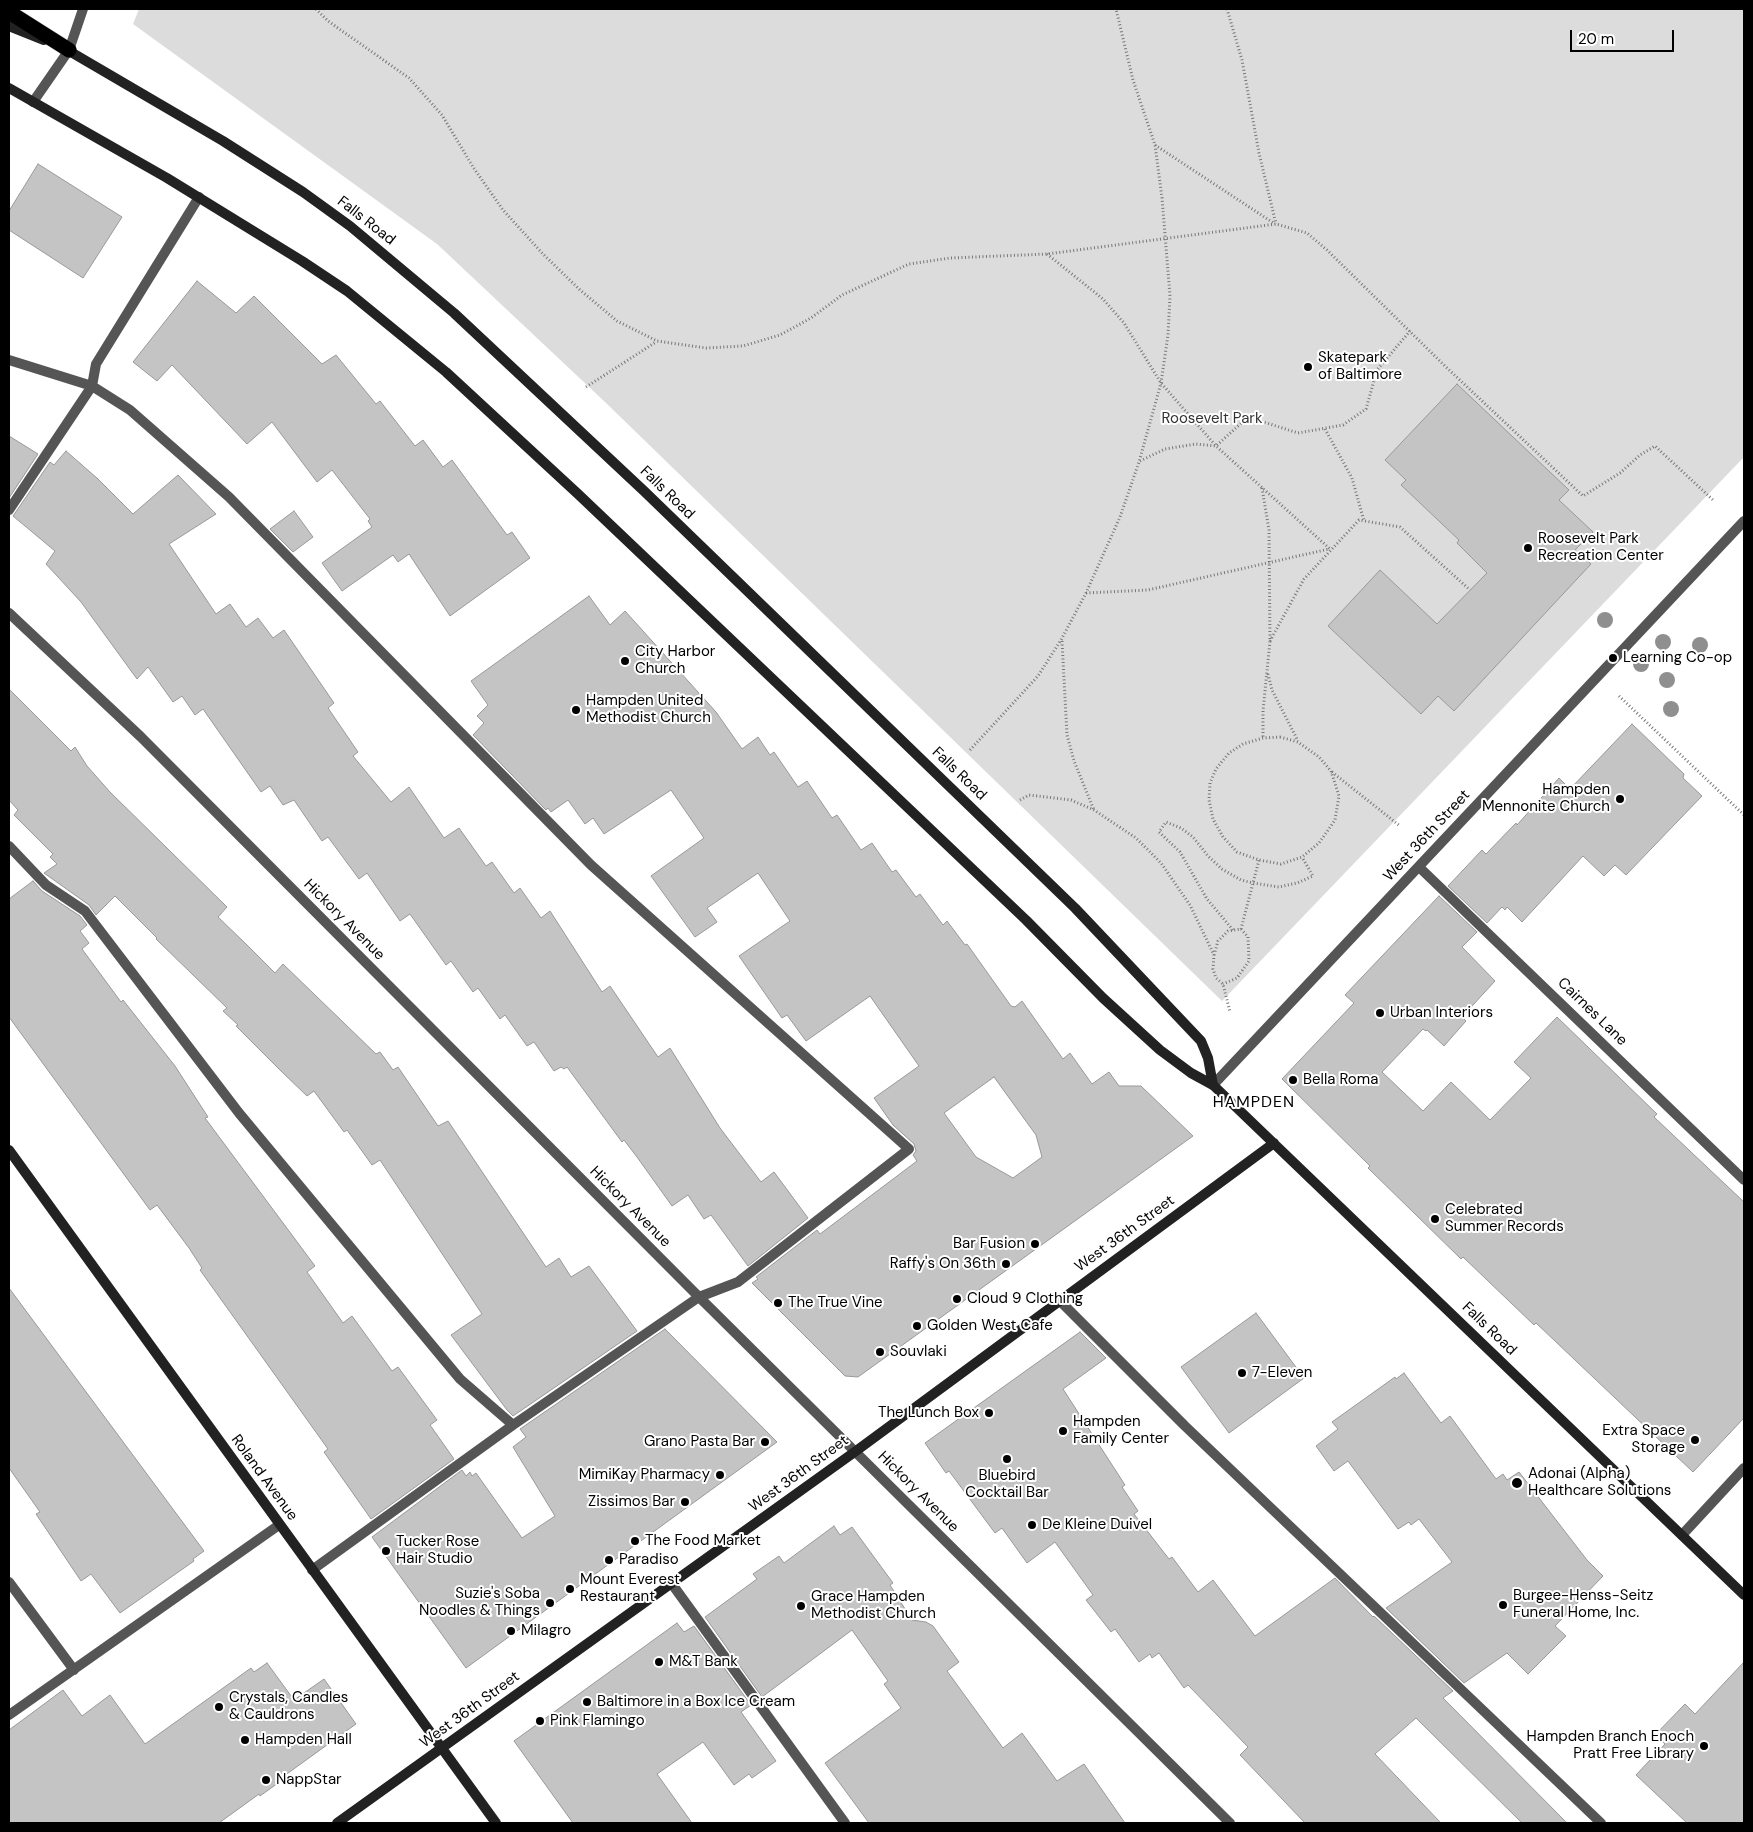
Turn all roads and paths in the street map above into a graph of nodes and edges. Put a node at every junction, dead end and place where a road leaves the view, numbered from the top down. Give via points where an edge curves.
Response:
1 (83, 9) edge
2 (316, 9) edge
3 (1116, 9) edge
4 (1227, 9) edge
5 (9, 12) edge
6 (9, 26) edge
7 (69, 50) junction
8 (9, 88) edge
9 (33, 102) junction
10 (1155, 145) junction
11 (199, 198) junction
12 (1276, 224) junction
13 (1165, 239) junction
14 (1047, 254) junction
15 (1410, 331) junction
16 (657, 341) junction
17 (9, 360) edge
18 (1161, 383) junction
19 (92, 386) junction
20 (586, 387) dead end
21 (1326, 428) junction
22 (1216, 446) junction
23 (1140, 462) junction
24 (1262, 488) junction
25 (1713, 500) dead end
26 (9, 510) edge
27 (1364, 521) junction
28 (1744, 521) edge
29 (1330, 549) junction
30 (1269, 561) junction
31 (1470, 590) dead end
32 (1086, 593) junction
33 (9, 612) edge
34 (1062, 640) junction
35 (1270, 641) junction
36 (1267, 671) junction
37 (1619, 696) dead end
38 (1263, 738) junction
39 (1298, 742) junction
40 (970, 750) dead end
41 (1331, 772) junction
42 (1020, 800) dead end
43 (1094, 810) junction
44 (1744, 815) edge
45 (1400, 826) dead end
46 (9, 846) edge
47 (1302, 857) junction
48 (1259, 860) junction
49 (1419, 866) junction
50 (1253, 883) junction
51 (1241, 929) junction
52 (1233, 930) junction
53 (1214, 955) junction
54 (1223, 984) junction
55 (1230, 1012) dead end
56 (1213, 1085) junction
57 (1274, 1143) junction
58 (9, 1150) edge
59 (1744, 1180) edge
60 (699, 1297) junction
61 (1059, 1300) junction
62 (513, 1425) junction
63 (856, 1451) junction
64 (1744, 1468) edge
65 (279, 1525) junction
66 (1682, 1535) junction
67 (312, 1570) junction
68 (9, 1582) edge
69 (672, 1584) junction
70 (1744, 1595) edge
71 (74, 1670) junction
72 (9, 1716) edge
73 (441, 1749) junction
74 (1595, 1821) edge
75 (337, 1823) edge
76 (496, 1823) edge
77 (845, 1823) edge
78 (1230, 1823) edge

1 - 7 street
2 - 16 path via 409,78 442,115 503,210 543,254 617,321
3 - 10 path via 1133,80
4 - 12 path via 1242,60
5 - 7 highway
6 - 7 main road, Falls Road
7 - 9 street
7 - 56 main road, Falls Road via 302,192 350,226 454,313 644,491 1075,908 1201,1041
8 - 9 main road, Falls Road
9 - 11 main road, Falls Road
10 - 12 path
10 - 13 path
11 - 19 street via 96,364
11 - 56 main road, Falls Road via 347,291 446,372 1012,906 1103,998 1160,1050 1191,1074
12 - 13 path
12 - 15 path via 1307,234
13 - 14 path
13 - 18 path via 1170,296
14 - 16 path via 950,258 909,264 842,295 811,318 780,335 743,346 706,348
14 - 18 path via 1103,299 1124,323
15 - 21 path via 1377,370 1366,409 1343,425
15 - 25 path via 1583,496 1655,446
16 - 20 path
17 - 19 street
18 - 22 path
18 - 23 path
19 - 26 street
19 - 60 street via 130,410 229,497 591,865 910,1149 738,1282
21 - 22 path via 1298,433 1248,417
21 - 27 path via 1352,478
22 - 23 path via 1196,444 1164,450
22 - 24 path
23 - 32 path via 1120,518
24 - 29 path
24 - 30 path via 1269,530
27 - 29 path via 1359,520
27 - 31 path via 1400,527
28 - 49 street, West 36th Street
29 - 30 path
29 - 35 path via 1304,579
30 - 32 path via 1148,590
30 - 35 path
32 - 34 path
33 - 60 street, Hickory Avenue via 141,737
34 - 40 path via 1038,676
34 - 43 path via 1067,735
35 - 36 path
36 - 38 path
36 - 39 path via 1272,690
37 - 44 path
38 - 39 path via 1280,737
38 - 48 path via 1243,744 1229,753 1210,783 1209,800 1213,819 1223,837 1237,852
39 - 41 path
41 - 45 path
41 - 47 path via 1339,796 1335,820 1319,843
42 - 43 path via 1029,795 1050,796 1071,800
43 - 53 path via 1136,838 1161,864 1190,905
46 - 62 street via 46,885 85,911 239,1113 454,1371
47 - 48 path via 1281,864
47 - 50 path via 1313,876 1279,887
48 - 50 path
49 - 56 street, West 36th Street
49 - 59 street, Cairnes Lane
50 - 51 path
50 - 52 path via 1222,869 1181,828 1166,822 1159,832 1180,852 1207,899
51 - 52 path
51 - 54 path via 1248,936 1249,961 1236,978
52 - 53 path via 1218,940
53 - 54 path via 1212,969
54 - 55 path
56 - 57 main road, Falls Road
57 - 61 main road, West 36th Street
57 - 66 main road, Falls Road
58 - 65 main road, Roland Avenue
60 - 62 street
60 - 63 street, Hickory Avenue
61 - 63 main road, West 36th Street
61 - 74 street via 1185,1426
62 - 67 street
63 - 69 main road, West 36th Street
63 - 78 street, Hickory Avenue
64 - 66 street
65 - 67 main road, Roland Avenue
65 - 71 street
66 - 70 main road, Falls Road
67 - 73 main road, Roland Avenue
68 - 71 street
69 - 73 main road, West 36th Street
69 - 77 street
71 - 72 street
73 - 75 main road, West 36th Street
73 - 76 main road, Roland Avenue

